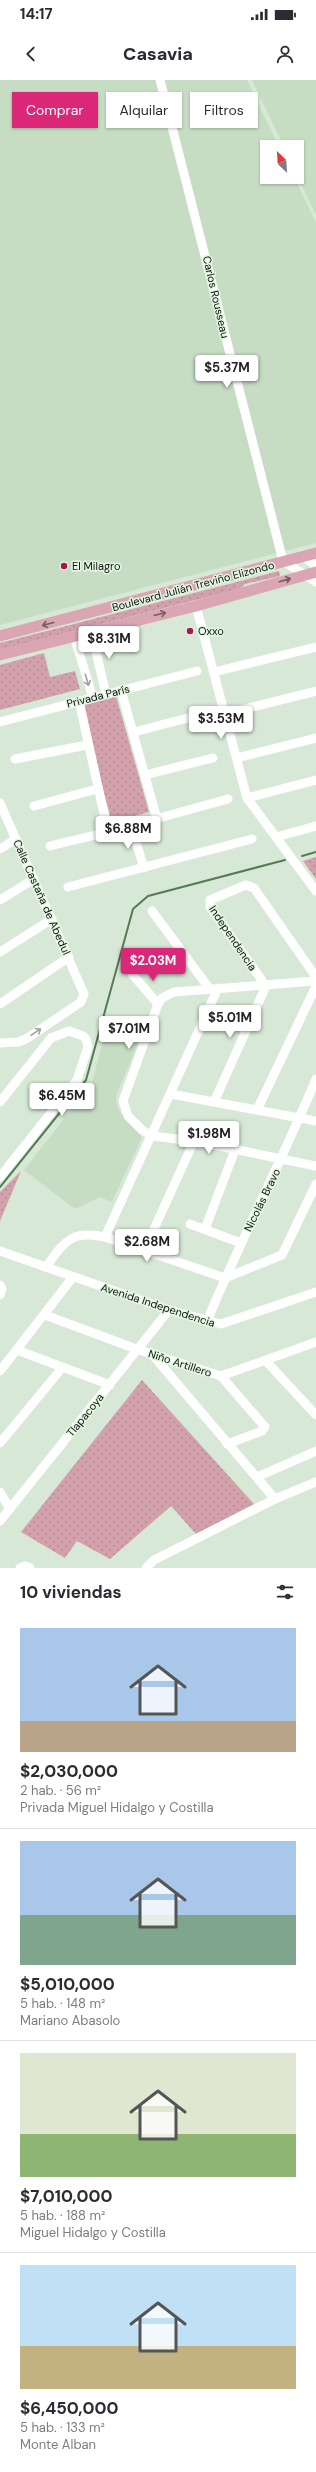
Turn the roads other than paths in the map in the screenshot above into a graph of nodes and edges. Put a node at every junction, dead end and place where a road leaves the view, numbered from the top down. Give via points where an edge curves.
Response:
1 (160, 80) edge
2 (316, 553) edge
3 (303, 556) junction
4 (283, 561) junction
5 (316, 566) edge
6 (311, 573) edge
7 (316, 582) edge
8 (196, 606) junction
9 (91, 631) junction
10 (0, 636) edge
11 (74, 636) junction
12 (316, 647) edge
13 (0, 655) edge
14 (197, 671) dead end
15 (214, 672) junction
16 (121, 690) junction
17 (316, 691) edge
18 (106, 694) junction
19 (93, 698) junction
20 (79, 701) junction
21 (207, 713) dead end
22 (225, 714) junction
23 (0, 722) edge
24 (134, 732) junction
25 (316, 738) edge
26 (88, 745) junction
27 (213, 758) dead end
28 (237, 758) junction
29 (15, 760) dead end
30 (145, 775) junction
31 (316, 780) edge
32 (97, 789) junction
33 (248, 798) junction
34 (228, 799) dead end
35 (0, 803) edge
36 (34, 806) dead end
37 (157, 819) junction
38 (132, 826) junction
39 (316, 826) edge
40 (108, 832) junction
41 (276, 837) junction
42 (16, 839) junction
43 (252, 839) dead end
44 (50, 846) dead end
45 (0, 849) edge
46 (144, 868) junction
47 (34, 879) junction
48 (68, 887) dead end
49 (316, 891) edge
50 (0, 900) edge
51 (152, 911) dead end
52 (52, 919) junction
53 (0, 952) edge
54 (69, 957) junction
55 (132, 974) dead end
56 (316, 976) edge
57 (316, 981) edge
58 (266, 986) junction
59 (316, 986) edge
60 (214, 988) junction
61 (0, 1004) edge
62 (158, 1004) junction
63 (0, 1043) edge
64 (316, 1079) edge
65 (171, 1094) junction
66 (0, 1102) edge
67 (214, 1102) junction
68 (257, 1110) junction
69 (300, 1118) junction
70 (316, 1121) edge
71 (152, 1136) junction
72 (194, 1141) junction
73 (235, 1150) junction
74 (281, 1161) junction
75 (316, 1166) edge
76 (0, 1177) edge
77 (316, 1184) edge
78 (190, 1224) dead end
79 (205, 1229) junction
80 (105, 1237) junction
81 (241, 1243) junction
82 (0, 1251) edge
83 (144, 1251) junction
84 (46, 1267) junction
85 (73, 1277) junction
86 (225, 1278) junction
87 (0, 1286) edge
88 (316, 1292) edge
89 (0, 1295) edge
90 (169, 1310) junction
91 (45, 1314) junction
92 (207, 1321) junction
93 (314, 1346) edge
94 (17, 1350) junction
95 (139, 1350) junction
96 (151, 1353) junction
97 (266, 1361) junction
98 (62, 1368) junction
99 (0, 1371) edge
100 (221, 1376) junction
101 (110, 1385) junction
102 (316, 1415) edge
103 (0, 1443) edge
104 (227, 1444) junction
105 (316, 1451) edge
106 (257, 1477) junction
107 (316, 1482) edge
108 (0, 1492) edge
109 (275, 1499) junction
110 (10, 1509) junction
111 (0, 1521) edge
112 (146, 1568) edge

1 - 4 street, Carlos Rousseau
2 - 3 main road, Boulevard Julián Treviño Elizondo
3 - 4 main road, Boulevard Julián Treviño Elizondo
3 - 5 street
4 - 6 street
4 -> 10 main road, Boulevard Julián Treviño Elizondo
6 - 7 street
8 -> 6 main road, Boulevard Julián Treviño Elizondo
9 -> 8 main road, Boulevard Julián Treviño Elizondo
8 - 15 street
9 - 11 main road, Boulevard Julián Treviño Elizondo
9 - 18 street
11 - 13 main road, Boulevard Julián Treviño Elizondo
11 -> 19 street
12 - 15 street
14 - 16 street, Privada París
15 - 22 street
16 - 18 street, Privada París
16 - 24 street
17 - 22 street
18 - 19 street, Privada París
19 - 20 street, Privada París
20 - 23 street, Privada París
20 - 26 street
21 - 24 street
22 - 28 street
24 - 30 street
25 - 28 street
26 - 29 street
26 - 32 street
27 - 30 street
28 - 33 street
30 - 37 street
31 - 33 street
32 - 36 street
32 - 40 street
33 - 41 street
34 - 37 street
35 - 42 street, Calle Castaña de Abedul
37 - 38 street
38 - 40 street
38 - 46 street
39 - 41 street
40 - 44 street
41 - 49 street
42 - 45 street
42 - 47 street, Calle Castaña de Abedul
43 - 46 street
46 - 48 street
47 - 50 street
47 - 52 street, Calle Castaña de Abedul
51 - 60 street
52 - 53 street
52 - 54 street, Calle Castaña de Abedul
54 - 61 street
63 -> 54 street, Calle Castaña de Abedul via 26,1039 81,1002 84,991
55 - 62 street
56 - 58 street, Independencia via 254,888 246,885 213,898 209,904
57 - 58 street
58 - 60 street
58 - 67 street
59 - 68 street
60 - 62 street via 174,992 162,998
60 - 65 street
62 - 71 street via 123,1101 128,1116
64 - 69 street, Nicolás Bravo
65 - 67 street
65 - 71 street
66 - 76 street via 56,1035 69,1031 83,1036 88,1043 77,1080
67 - 68 street
68 - 69 street
69 - 70 street
69 - 74 street, Nicolás Bravo
71 - 72 street
71 - 80 street
72 - 73 street
72 - 83 street
73 - 74 street
73 - 79 street
74 - 75 street
74 - 81 street, Nicolás Bravo
77 - 86 street via 282,1255
78 - 79 street
79 - 81 street
80 - 83 street
80 - 84 street via 88,1234 68,1240
81 - 86 street, Nicolás Bravo
82 - 84 street, Avenida Independencia
83 - 86 street
84 - 85 street, Avenida Independencia
85 - 90 street, Avenida Independencia
85 - 91 street
86 - 92 street, Nicolás Bravo
87 - 89 street
88 - 92 street, Avenida Independencia via 227,1324
90 - 92 street, Avenida Independencia
90 - 95 street, Tlapacoya
91 - 94 street
91 - 95 street, Niño Artillero
93 - 97 street, Niño Artillero
94 - 98 street
94 - 99 street
95 - 96 street, Niño Artillero
95 - 101 street, Tlapacoya
96 - 100 street, Niño Artillero
96 - 104 street
97 - 100 street, Niño Artillero
97 - 102 street
98 - 101 street
98 - 103 street
100 - 104 street via 265,1427 262,1431
101 - 110 street, Tlapacoya
104 - 106 street
105 - 106 street
106 - 109 street
107 - 109 street
108 - 110 street
109 - 112 street via 154,1560
110 - 111 street, Tlapacoya

